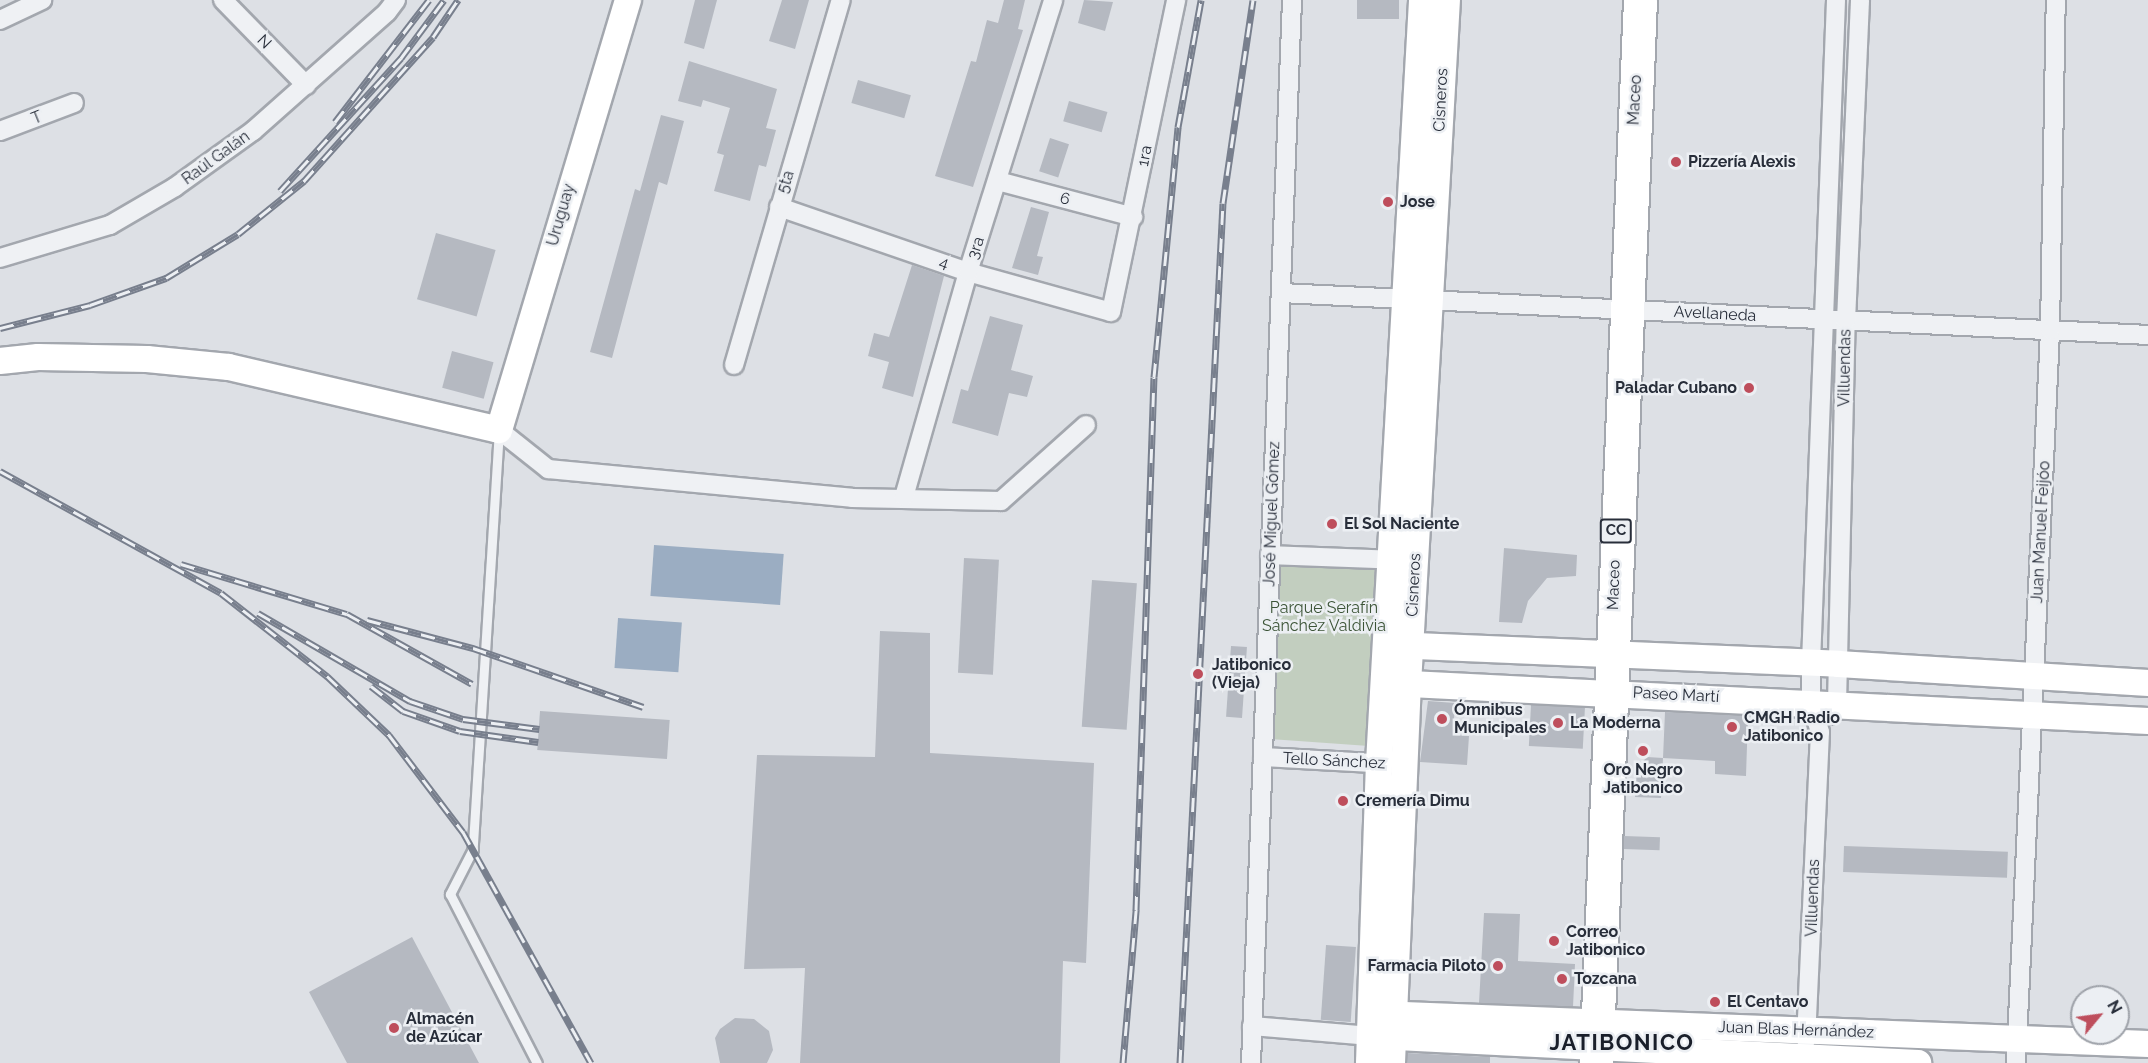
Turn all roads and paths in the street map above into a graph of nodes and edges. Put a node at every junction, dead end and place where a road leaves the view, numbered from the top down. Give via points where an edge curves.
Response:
1 (42, 0) edge
2 (223, 0) edge
3 (396, 0) edge
4 (628, 0) edge
5 (841, 0) edge
6 (1053, 0) edge
7 (1176, 0) edge
8 (1292, 0) edge
9 (1422, 0) edge
10 (1447, 0) edge
11 (1640, 0) edge
12 (1836, 0) edge
13 (1860, 0) edge
14 (2056, 0) edge
15 (0, 20) edge
16 (306, 85) junction
17 (74, 103) dead end
18 (0, 131) edge
19 (998, 181) junction
20 (779, 207) junction
21 (1133, 217) junction
22 (0, 258) edge
23 (968, 272) junction
24 (1281, 293) junction
25 (1403, 300) junction
26 (1430, 301) junction
27 (1625, 310) junction
28 (1112, 312) joint
29 (1821, 319) junction
30 (1846, 321) junction
31 (2050, 330) junction
32 (2148, 335) edge
33 (0, 361) edge
34 (734, 365) dead end
35 (1086, 425) dead end
36 (499, 430) junction
37 (904, 497) junction
38 (1270, 555) junction
39 (1404, 560) junction
40 (1399, 646) junction
41 (1611, 656) junction
42 (1810, 663) junction
43 (1838, 664) junction
44 (2035, 677) junction
45 (1396, 683) junction
46 (2148, 683) edge
47 (1610, 691) junction
48 (1811, 702) junction
49 (1837, 704) junction
50 (2035, 715) junction
51 (2148, 721) edge
52 (1820, 732) junction
53 (1263, 757) junction
54 (1379, 763) junction
55 (1405, 765) junction
56 (1252, 1026) junction
57 (1808, 1030) junction
58 (1385, 1033) edge
59 (2148, 1044) edge
60 (1597, 1045) edge
61 (2016, 1051) edge
62 (1804, 1060) edge
63 (537, 1063) edge
64 (1251, 1063) edge
65 (1369, 1063) edge
66 (1918, 1063) edge

1 - 15 street
2 - 16 street, N
3 - 16 street, Raúl Galán
4 - 36 street, Uruguay
5 - 20 street, 5ta
6 - 19 street, 3ra
7 - 21 street, 1ra
8 - 24 street, José Miguel Gómez
9 - 25 street, Cisneros
10 - 26 street, Cisneros
11 - 27 highway, Maceo / CC
12 - 29 street, Villuendas
13 - 30 street, Villuendas
14 - 31 street, Juan Manuel Feijóo
16 - 22 street, Raúl Galán via 253,131 175,188 110,225
17 - 18 street, T
19 - 21 street, 6
19 - 23 street, 3ra
20 - 23 street, 4
20 - 34 street, 5ta
21 - 28 street, 1ra
23 - 28 street, 4
23 - 37 street, 3ra
24 - 25 street, Avellaneda
24 - 38 street, José Miguel Gómez
25 - 26 street, Avellaneda
25 - 39 street, Cisneros
26 - 27 street, Avellaneda
26 - 39 street, Cisneros
27 - 29 street, Avellaneda
27 - 41 highway, Maceo / CC
29 - 30 street, Avellaneda
29 - 42 street, Villuendas
30 - 31 street, Avellaneda
30 - 43 street, Villuendas
31 - 32 street, Avellaneda
31 - 44 street, Juan Manuel Feijóo
33 - 36 street via 38,357 147,359 229,367
35 - 37 street via 1001,501
36 - 37 street via 548,469 685,485 875,499
36 - 63 lane via 473,849 450,894
38 - 39 street
38 - 53 street, José Miguel Gómez
39 - 40 street, Cisneros
40 - 41 street
40 - 45 street, Cisneros
41 - 42 street
41 - 47 highway, Maceo / CC
42 - 43 street
42 - 48 street, Villuendas
43 - 44 street
43 - 49 street, Villuendas
44 - 46 street
44 - 50 street, Juan Manuel Feijóo
45 - 47 street, Paseo Martí
45 - 54 street, Cisneros
45 - 55 street, Cisneros
47 - 48 street, Paseo Martí
47 - 60 highway, Maceo / CC
48 - 49 street, Paseo Martí
48 - 52 street, Villuendas
49 - 50 street, Paseo Martí
49 - 52 street, Villuendas
50 - 51 street, Paseo Martí
50 - 61 street, Juan Manuel Feijóo
52 - 57 street, Villuendas
53 - 54 street, Tello Sánchez
53 - 56 street, José Miguel Gómez
54 - 55 street, Tello Sánchez
54 - 58 street, Cisneros
55 - 58 street, Cisneros
56 - 58 street, Juan Blas Hernández
56 - 64 street, José Miguel Gómez
57 - 60 street, Juan Blas Hernández
57 - 61 street, Juan Blas Hernández
57 - 62 street, Villuendas
58 - 60 street, Juan Blas Hernández
58 - 65 street, Cisneros
59 - 61 street, Juan Blas Hernández
60 - 62 street, Juan Blas Hernández
62 - 66 street, Juan Blas Hernández

